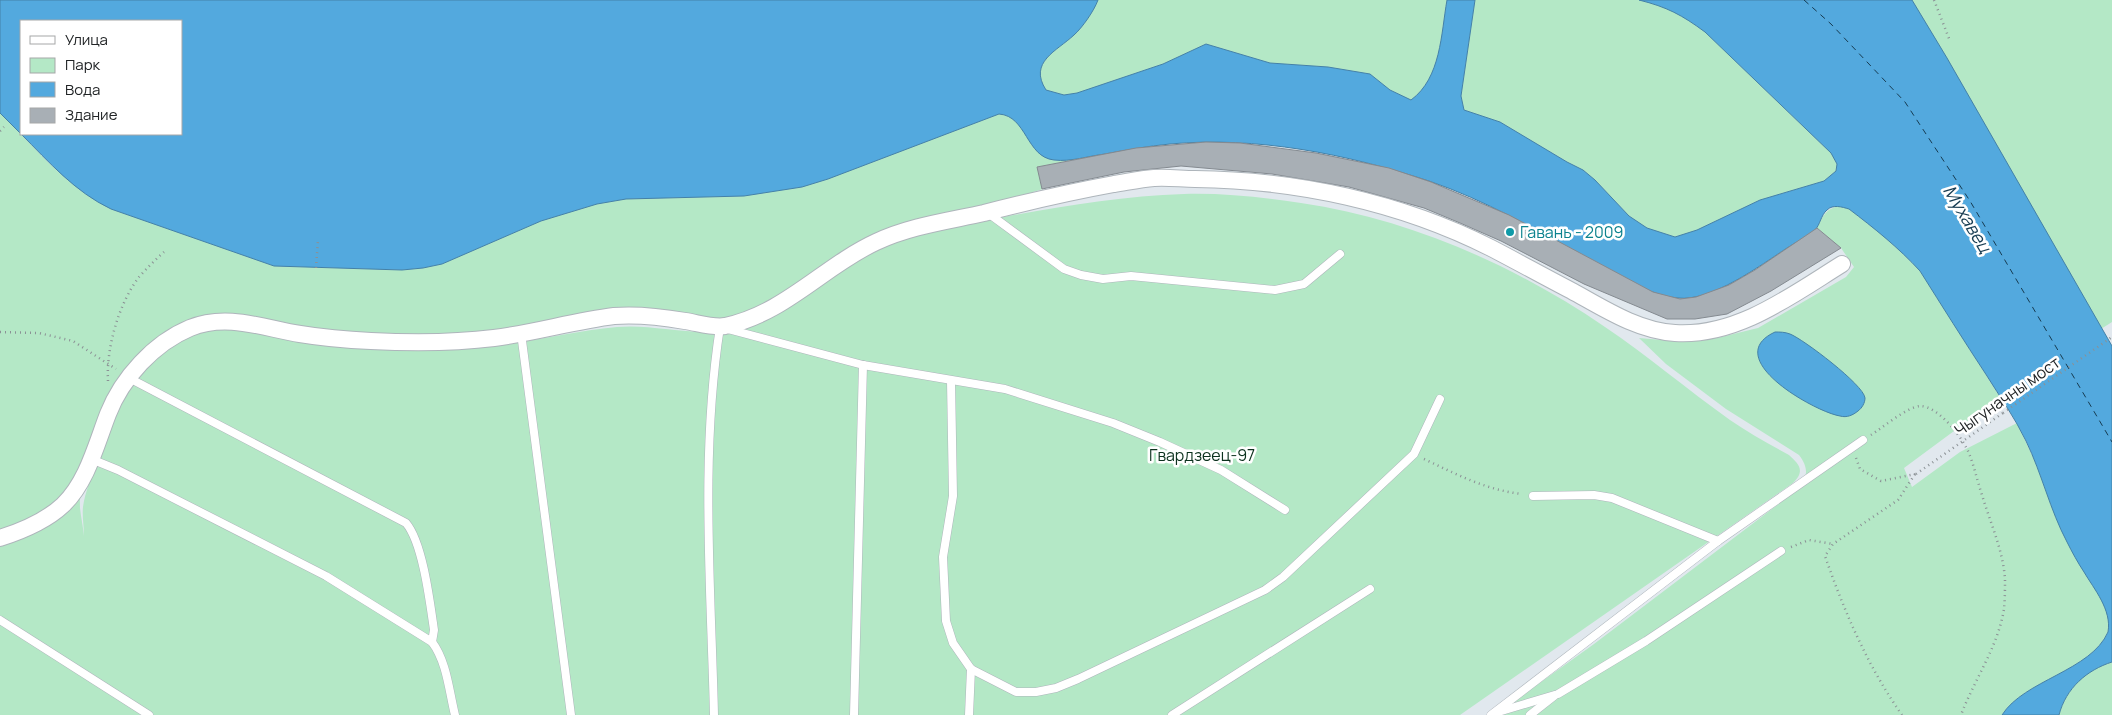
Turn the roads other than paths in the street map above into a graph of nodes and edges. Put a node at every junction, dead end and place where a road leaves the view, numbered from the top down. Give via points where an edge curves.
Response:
1 (986, 212) junction
2 (1340, 254) dead end
3 (1842, 264) dead end
4 (720, 327) junction
5 (521, 333) junction
6 (863, 365) junction
7 (129, 378) junction
8 (951, 380) junction
9 (1440, 399) dead end
10 (1864, 440) road end
11 (91, 459) junction
12 (1533, 496) road end
13 (1285, 510) dead end
14 (0, 538) edge
15 (1718, 541) junction
16 (1781, 551) road end
17 (1370, 589) dead end
18 (0, 620) edge
19 (432, 642) junction
20 (971, 670) junction
21 (1558, 694) junction
22 (1492, 714) edge
23 (149, 715) edge
24 (454, 715) edge
25 (571, 715) edge
26 (714, 715) edge
27 (854, 715) edge
28 (969, 715) edge
29 (1172, 715) edge
30 (1530, 715) edge

1 - 2 lane via 1064,269 1103,280 1132,276 1275,290 1304,284
1 - 3 street via 1153,178 1241,179 1341,195 1430,222 1487,246 1614,314 1671,334 1724,328 1742,321
1 - 4 street via 905,231 876,242 776,306
4 - 5 street via 648,316 616,316
4 - 6 lane
4 - 26 lane via 714,362 708,477
5 - 7 street via 413,342 305,335 227,320 209,322 165,342
5 - 25 lane
6 - 8 lane
6 - 27 lane
7 - 11 street via 110,407
7 - 19 lane via 406,523 418,548 434,630
8 - 13 lane via 1005,389 1113,423 1221,470
8 - 20 lane via 953,496 943,557 943,601 953,643
9 - 20 lane via 1414,454 1302,561 1265,590 1056,688 1016,692
10 - 15 lane
11 - 14 street via 79,485 64,504 43,520
11 - 19 lane via 326,576
12 - 15 lane via 1594,495 1612,498
15 - 22 lane
16 - 21 lane via 1646,641
17 - 29 lane
18 - 23 lane
19 - 24 lane via 444,669
20 - 28 lane
21 - 22 lane
21 - 30 lane

